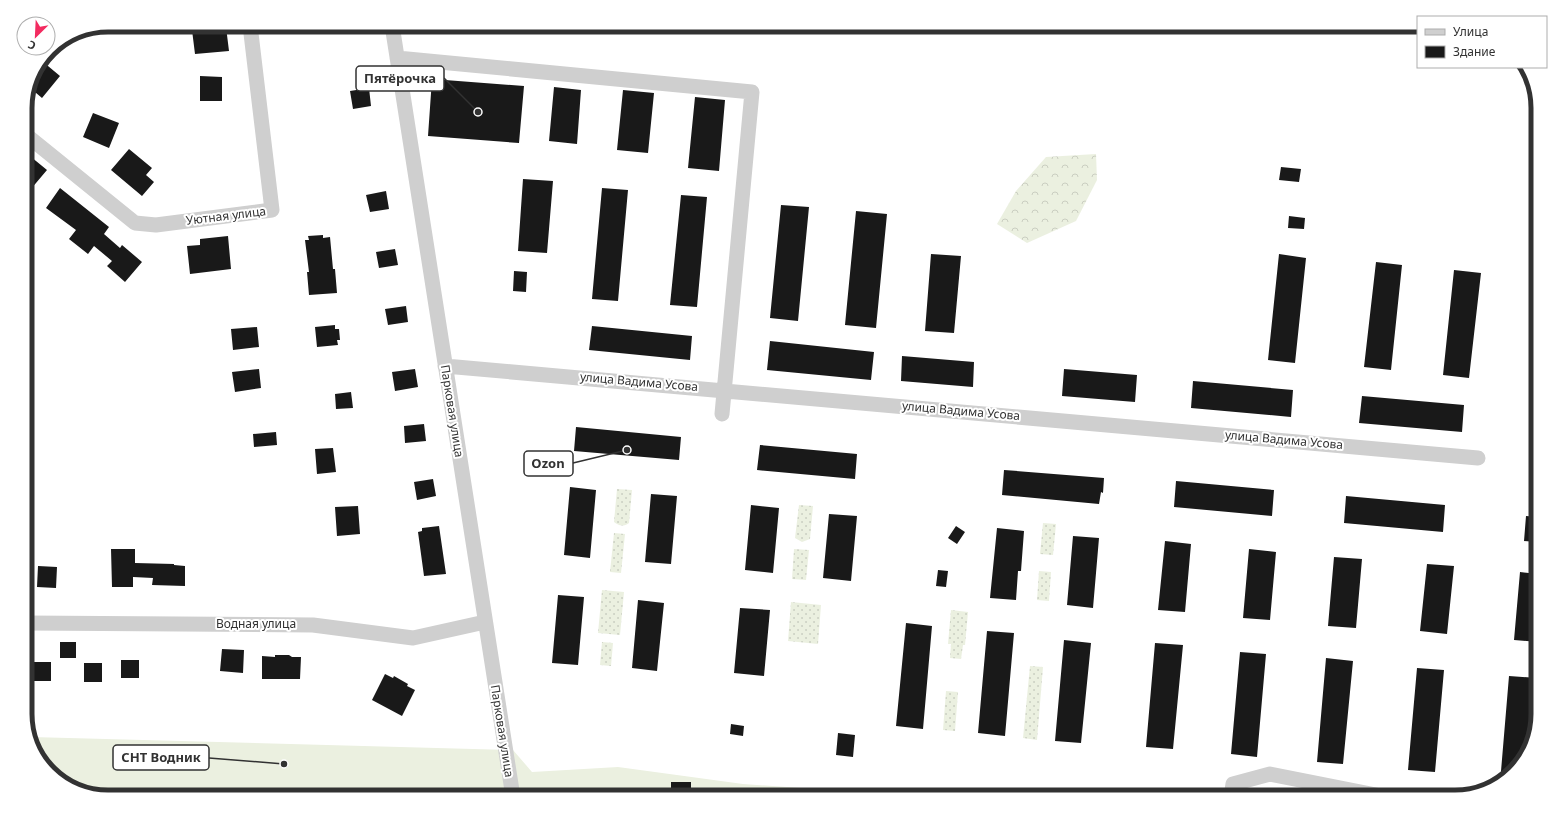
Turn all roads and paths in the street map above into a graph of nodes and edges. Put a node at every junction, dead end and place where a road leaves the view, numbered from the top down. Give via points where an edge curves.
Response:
1 (251, 32) edge
2 (393, 32) edge
3 (397, 58) junction
4 (32, 140) edge
5 (445, 366) junction
6 (725, 390) junction
7 (722, 414) dead end
8 (1478, 458) dead end
9 (485, 622) junction
10 (32, 623) edge
11 (512, 790) edge
12 (1232, 790) edge
13 (1351, 790) edge

1 - 4 street, Уютная улица via 272,210 156,225 135,223
2 - 3 street, Парковая улица
3 - 5 street, Парковая улица
3 - 6 street via 752,92
5 - 6 street, улица Вадима Усова
5 - 9 street, Парковая улица
6 - 7 street
6 - 8 street, улица Вадима Усова
9 - 10 street, Водная улица via 413,638 313,625
9 - 11 street, Парковая улица
12 - 13 street via 1233,784 1270,774

